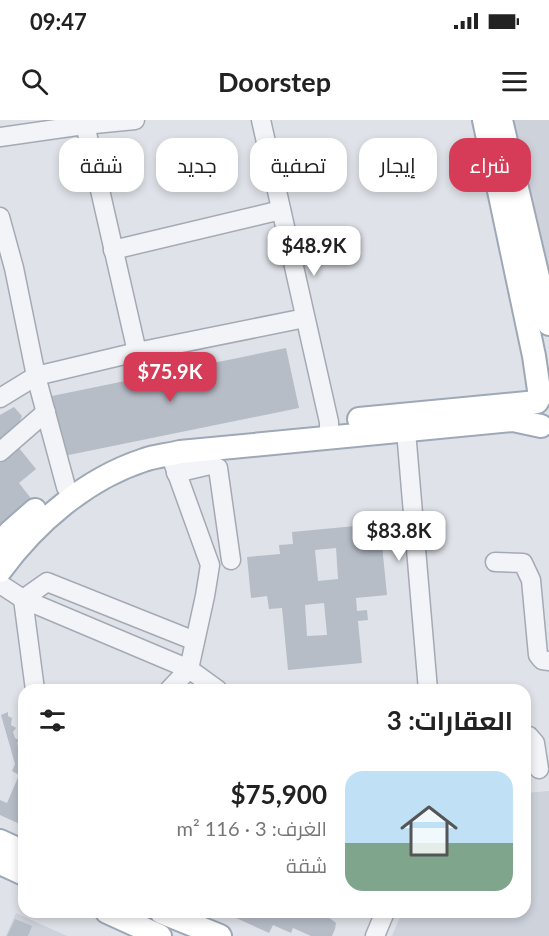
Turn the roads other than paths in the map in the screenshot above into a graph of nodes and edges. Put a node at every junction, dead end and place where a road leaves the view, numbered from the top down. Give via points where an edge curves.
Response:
1 (135, 120) edge
2 (261, 120) edge
3 (484, 120) edge
4 (501, 120) edge
5 (84, 122) edge
6 (0, 136) edge
7 (281, 210) junction
8 (0, 217) edge
9 (113, 250) junction
10 (305, 318) junction
11 (549, 324) edge
12 (137, 352) junction
13 (36, 376) junction
14 (542, 396) edge
15 (0, 398) edge
16 (46, 412) junction
17 (545, 429) edge
18 (329, 430) junction
19 (406, 431) junction
20 (0, 452) edge
21 (173, 464) junction
22 (70, 492) junction
23 (0, 544) edge
24 (231, 560) dead end
25 (495, 562) dead end
26 (0, 571) edge
27 (0, 584) edge
28 (23, 599) junction
29 (195, 642) junction
30 (549, 661) edge
31 (189, 669) junction
32 (35, 684) edge
33 (175, 684) edge
34 (210, 684) edge
35 (427, 684) edge
36 (531, 738) edge
37 (538, 769) edge
38 (0, 841) edge
39 (18, 849) edge
40 (0, 863) edge
41 (18, 871) edge
42 (120, 918) edge
43 (168, 918) edge
44 (383, 918) edge
45 (183, 930) edge
46 (160, 936) edge
47 (220, 936) edge
48 (375, 936) edge

1 - 5 street
2 - 7 street
3 - 14 main road
4 - 11 main road
5 - 6 street
5 - 9 street
7 - 9 street
7 - 10 street
8 - 13 street
9 - 12 street
10 - 12 street
10 - 18 street
12 - 13 street
13 - 15 street
13 - 16 street
14 - 17 main road via 536,410
14 - 18 main road
16 - 20 street
16 - 22 street
17 - 19 main road via 513,420
18 - 19 main road
18 - 21 main road
18 - 22 main road via 187,438 153,444 98,464
19 - 35 street
21 - 22 main road via 145,459
21 - 24 street via 218,468
21 - 29 street via 210,566
22 - 23 main road via 41,505
22 - 26 main road
25 - 30 street via 523,563 531,580 538,655
27 - 28 street
28 - 29 street via 47,582
28 - 31 street
28 - 32 street
29 - 31 street
31 - 33 street
31 - 34 street
36 - 37 street
38 - 39 main road
40 - 41 main road
42 - 46 main road
43 - 45 main road
44 - 48 street
45 - 47 main road

